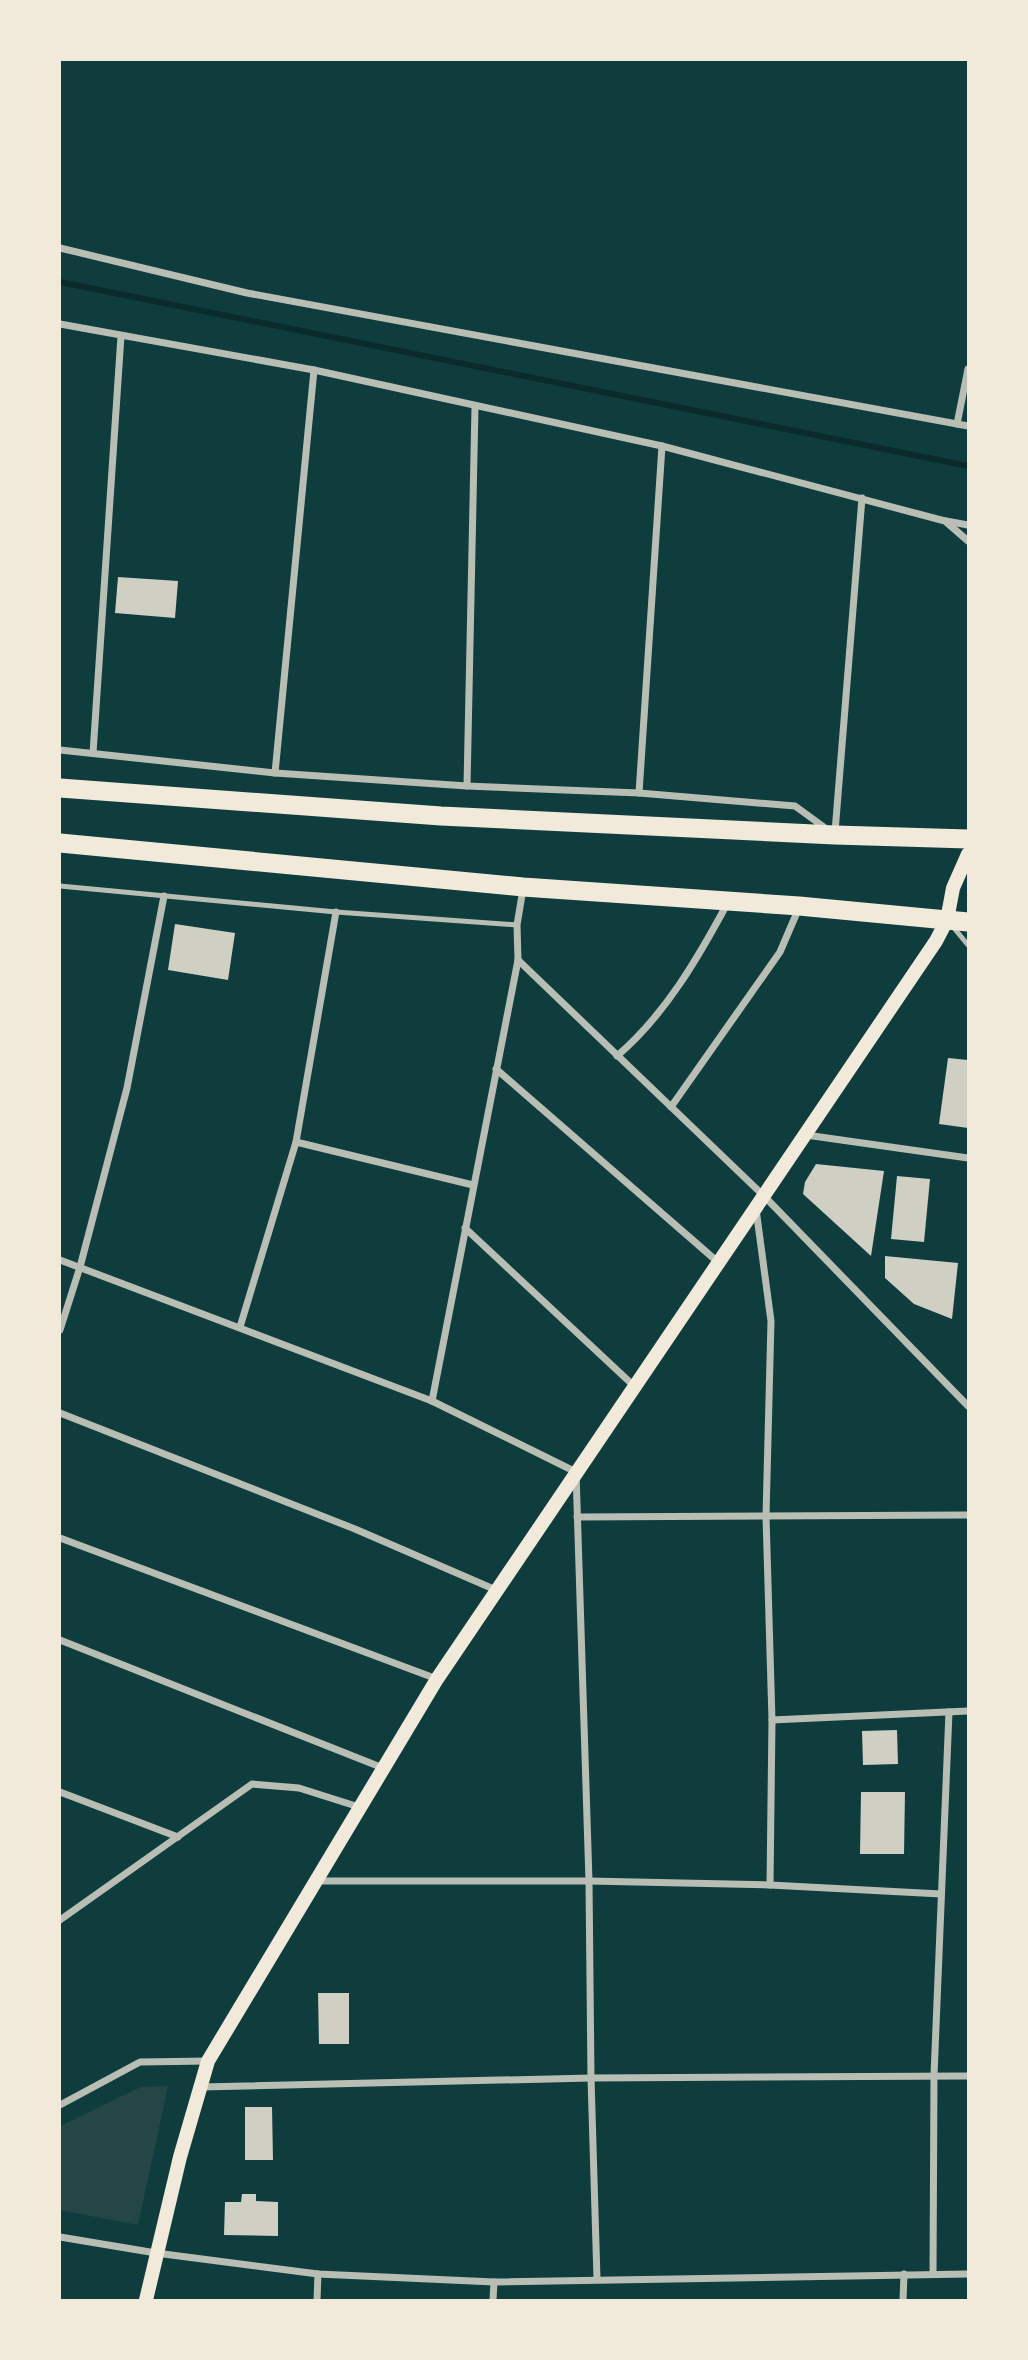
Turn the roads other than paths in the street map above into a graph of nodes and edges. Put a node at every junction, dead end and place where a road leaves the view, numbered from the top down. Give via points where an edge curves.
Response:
1 (60, 248) edge
2 (60, 324) edge
3 (121, 336) junction
4 (968, 369) edge
5 (314, 370) junction
6 (475, 407) junction
7 (957, 424) junction
8 (968, 426) edge
9 (662, 446) junction
10 (862, 498) junction
11 (945, 521) junction
12 (968, 524) edge
13 (968, 541) edge
14 (60, 750) edge
15 (93, 753) junction
16 (275, 773) junction
17 (467, 786) junction
18 (60, 788) edge
19 (639, 793) junction
20 (835, 835) junction
21 (968, 839) edge
22 (60, 843) edge
23 (968, 854) edge
24 (60, 886) edge
25 (523, 887) junction
26 (164, 896) junction
27 (728, 902) junction
28 (799, 906) junction
29 (336, 912) junction
30 (947, 920) junction
31 (968, 922) edge
32 (517, 925) junction
33 (968, 945) edge
34 (518, 960) junction
35 (617, 1056) junction
36 (496, 1069) junction
37 (671, 1107) junction
38 (806, 1135) junction
39 (296, 1142) junction
40 (968, 1158) edge
41 (473, 1185) junction
42 (764, 1196) junction
43 (756, 1209) junction
44 (466, 1228) junction
45 (60, 1260) edge
46 (719, 1262) junction
47 (79, 1267) junction
48 (240, 1327) junction
49 (60, 1330) edge
50 (634, 1386) junction
51 (432, 1401) junction
52 (968, 1406) edge
53 (60, 1413) edge
54 (576, 1472) junction
55 (968, 1515) edge
56 (766, 1516) junction
57 (577, 1517) junction
58 (60, 1538) edge
59 (496, 1590) junction
60 (60, 1640) edge
61 (437, 1679) junction
62 (968, 1711) edge
63 (949, 1712) junction
64 (772, 1720) junction
65 (383, 1768) junction
66 (60, 1792) edge
67 (359, 1807) junction
68 (178, 1837) junction
69 (314, 1881) junction
70 (589, 1881) junction
71 (770, 1885) junction
72 (941, 1894) junction
73 (60, 1920) edge
74 (208, 2061) junction
75 (934, 2075) junction
76 (968, 2076) edge
77 (591, 2078) junction
78 (200, 2087) junction
79 (60, 2105) edge
80 (60, 2237) edge
81 (156, 2253) junction
82 (318, 2274) junction
83 (904, 2274) junction
84 (933, 2274) junction
85 (968, 2274) edge
86 (597, 2279) junction
87 (494, 2282) junction
88 (146, 2301) edge
89 (317, 2301) edge
90 (493, 2301) edge
91 (903, 2301) edge

1 - 7 street via 247,293
2 - 3 street
3 - 5 street
3 - 15 street
4 - 7 street
5 - 6 street
5 - 16 street
6 - 9 street
6 - 17 street
7 - 8 street
9 - 10 street
9 - 19 street
10 - 11 street
10 - 20 street
11 - 12 street
11 - 13 street
14 - 15 street
15 - 16 street
16 - 17 street
17 - 19 street
18 - 20 highway via 441,816
19 - 20 street via 794,806
20 - 21 highway
22 - 25 highway
23 - 30 main road
24 - 26 lane
25 - 27 highway
25 - 32 street
26 - 29 lane
26 - 47 street via 127,1088
27 - 28 highway
27 - 35 street via 698,958 638,1038
28 - 30 highway
28 - 37 street via 780,952
29 - 32 lane
29 - 39 street
30 - 31 highway
30 - 33 lane
30 - 38 main road
32 - 34 street
34 - 35 street
34 - 36 street
35 - 37 street
36 - 41 street
36 - 46 street
37 - 42 street
38 - 40 street
38 - 42 main road
39 - 41 street
39 - 48 street
41 - 44 street
42 - 43 main road
42 - 52 street
43 - 46 main road
43 - 56 street via 771,1321
44 - 50 street
44 - 51 street
45 - 47 street
46 - 50 main road
47 - 48 street
47 - 49 street
48 - 51 street
50 - 54 main road
51 - 54 street
53 - 59 street
54 - 57 street
54 - 59 main road
55 - 56 street
56 - 57 street
56 - 64 street
57 - 70 street
58 - 61 street
59 - 61 main road
60 - 65 street
61 - 65 main road
62 - 63 street
63 - 64 street
63 - 72 street
64 - 71 street
65 - 67 main road
66 - 68 street
67 - 68 street via 299,1788 251,1784
67 - 69 main road
68 - 73 street
69 - 70 street
69 - 74 main road
70 - 71 street
70 - 77 street
71 - 72 street
72 - 75 street
74 - 78 main road
74 - 79 street via 140,2062
75 - 76 street
75 - 77 street
75 - 84 street
77 - 78 street
77 - 86 street
78 - 81 main road
80 - 81 street
81 - 82 street
81 - 88 main road
82 - 87 street
82 - 89 street
83 - 84 street
83 - 86 street
83 - 91 street
84 - 85 street
86 - 87 street
87 - 90 street

